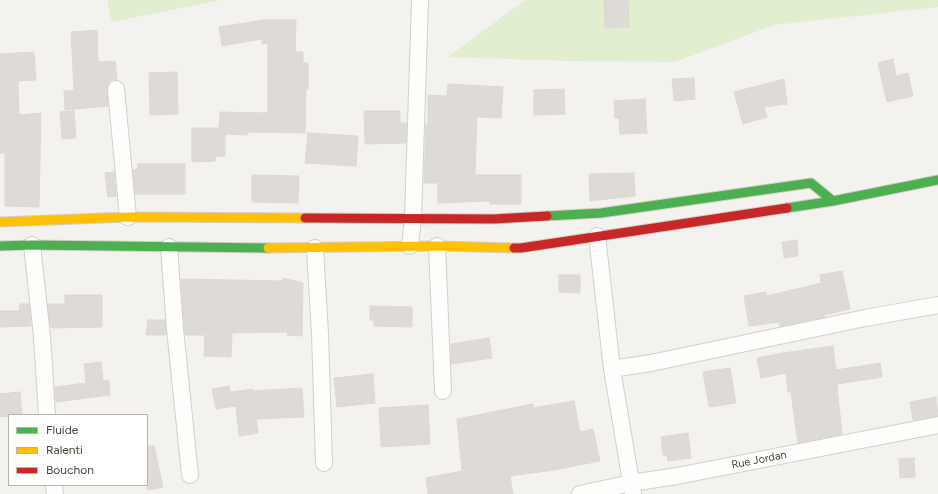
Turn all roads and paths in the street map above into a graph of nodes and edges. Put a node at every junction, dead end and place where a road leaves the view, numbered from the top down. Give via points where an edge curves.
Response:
1 (420, 0) edge
2 (116, 89) dead end
3 (938, 180) edge
4 (833, 201) junction
5 (128, 217) junction
6 (413, 218) junction
7 (0, 222) edge
8 (597, 236) junction
9 (32, 245) junction
10 (0, 246) edge
11 (410, 246) junction
12 (437, 246) junction
13 (169, 247) junction
14 (315, 248) junction
15 (938, 305) edge
16 (612, 369) junction
17 (443, 390) dead end
18 (47, 414) edge
19 (938, 425) edge
20 (324, 463) dead end
21 (190, 475) dead end
22 (632, 488) edge
23 (580, 494) edge

1 - 6 street
2 - 5 street
3 - 4 main road
4 - 6 main road via 811,183 601,213 493,219
4 - 8 main road
5 - 6 main road
5 - 7 main road
6 - 11 street
8 - 12 main road via 521,248
8 - 16 street
9 - 10 main road
9 - 13 main road
9 - 18 street
11 - 12 main road
11 - 14 main road
12 - 17 street
13 - 14 main road
13 - 21 street
14 - 20 street
15 - 16 street
16 - 22 street
19 - 22 street, Rue Jordan via 677,476
22 - 23 street, Rue Jordan

